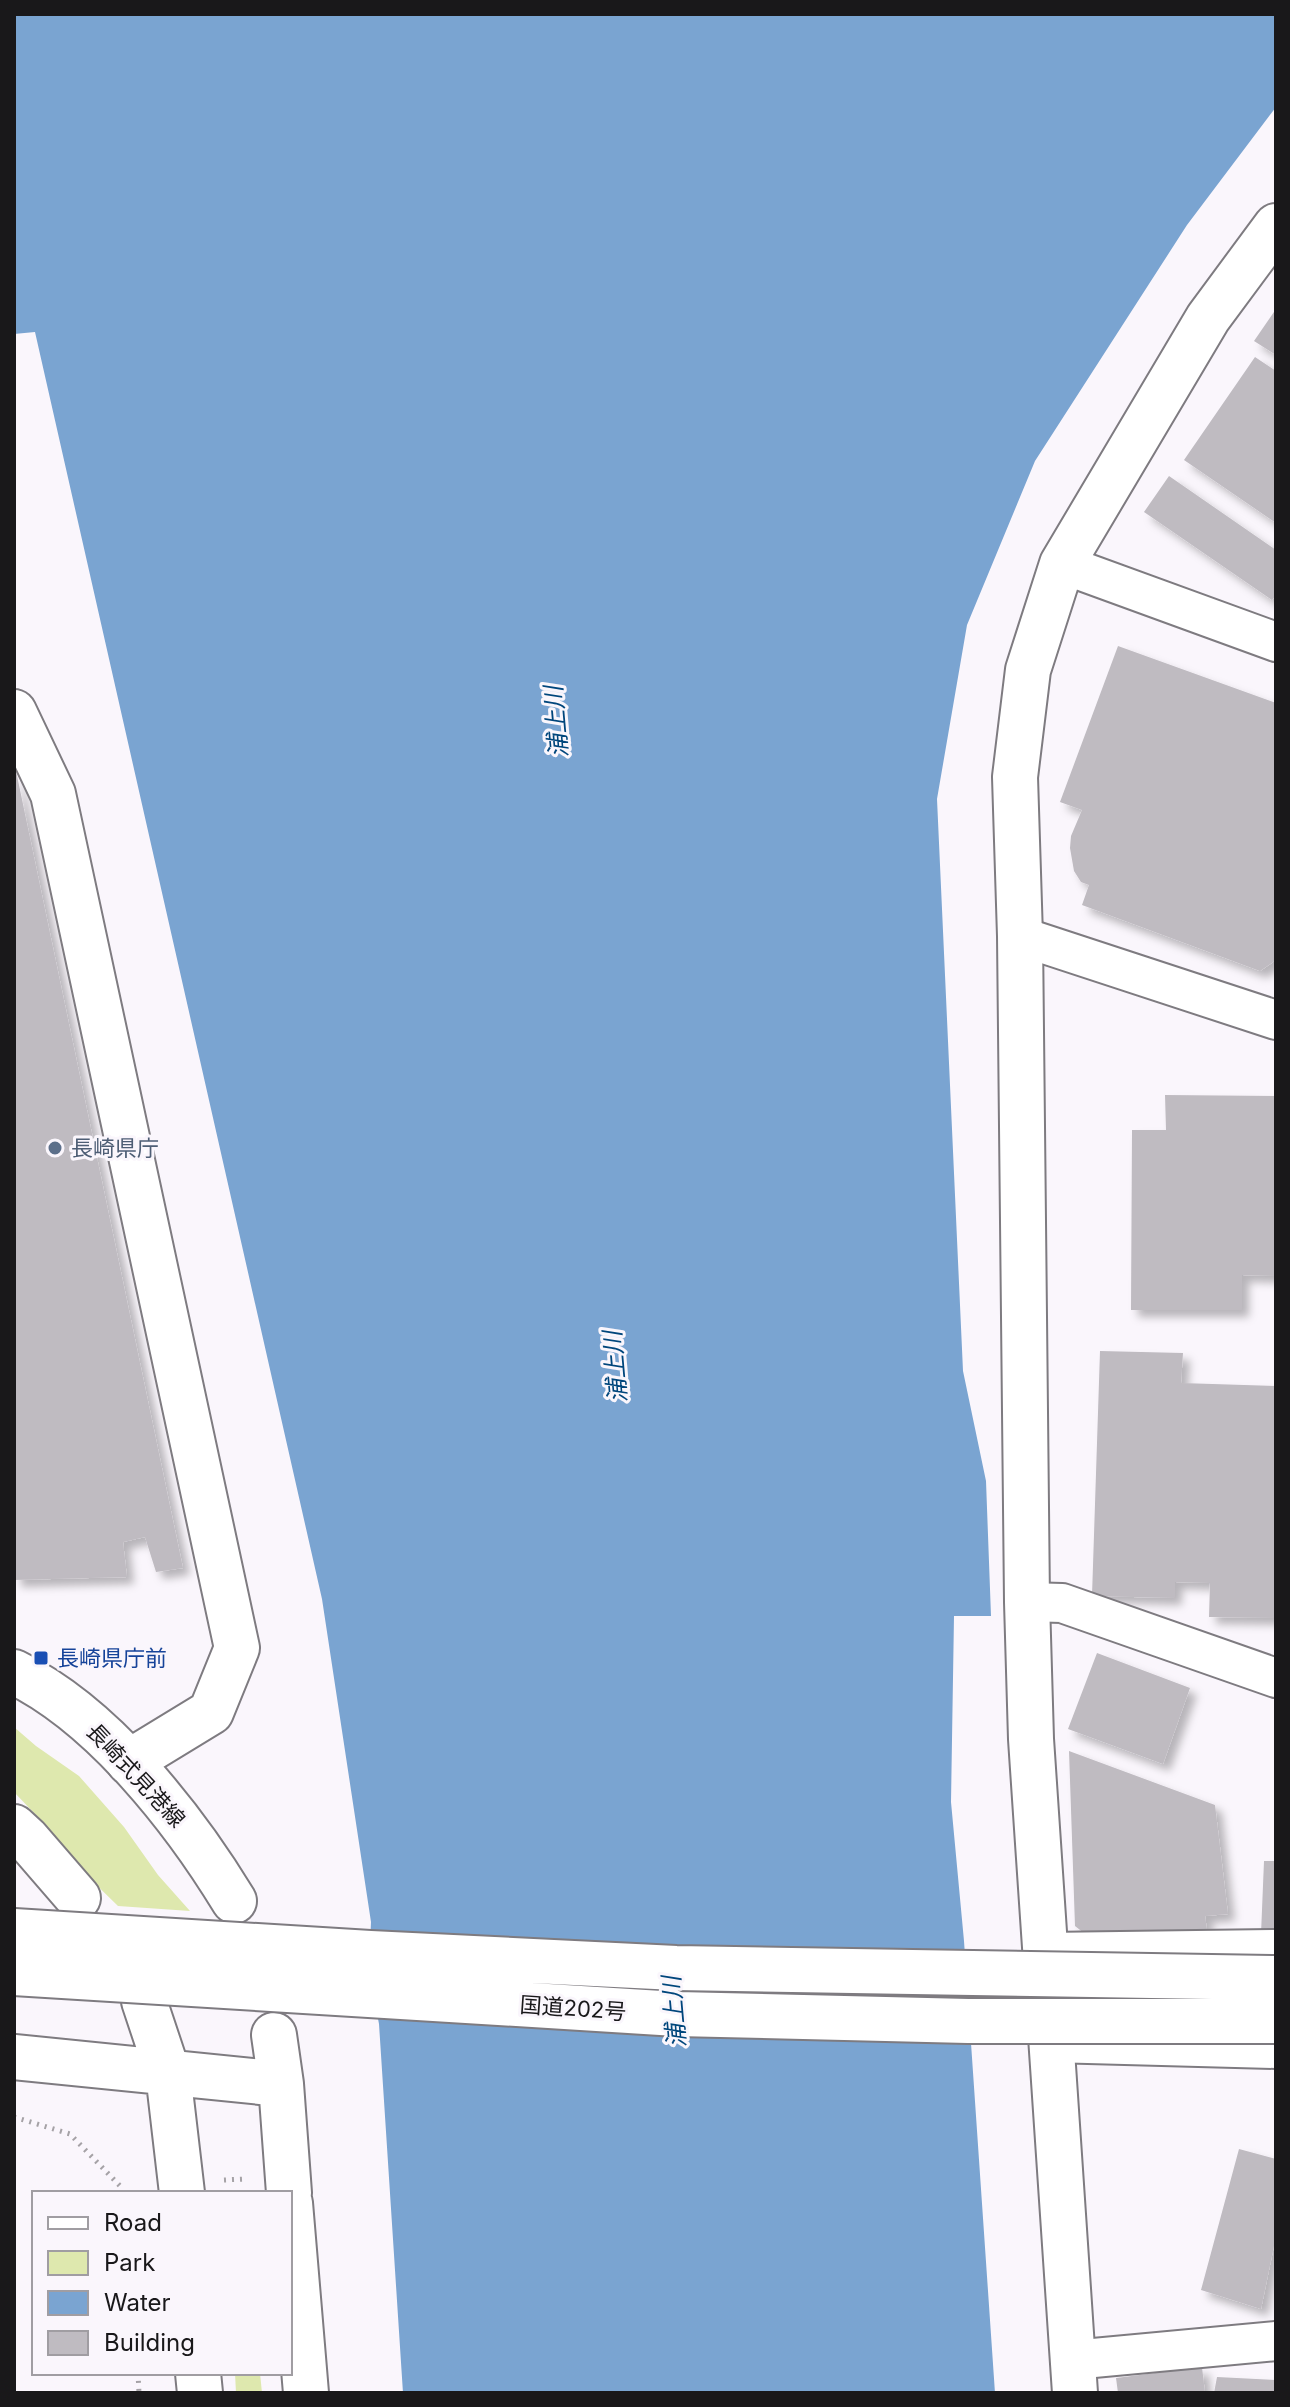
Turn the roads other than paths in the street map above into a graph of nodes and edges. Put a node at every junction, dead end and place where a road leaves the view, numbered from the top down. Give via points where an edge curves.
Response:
1 (1276, 226) edge
2 (1062, 564) junction
3 (1276, 642) edge
4 (14, 712) edge
5 (1020, 936) junction
6 (1276, 1020) edge
7 (1027, 1602) junction
8 (14, 1672) edge
9 (1276, 1678) edge
10 (129, 1762) junction
11 (14, 1827) edge
12 (78, 1898) dead end
13 (234, 1901) dead end
14 (14, 1931) edge
15 (1276, 1949) edge
16 (1045, 1952) junction
17 (14, 1973) edge
18 (1276, 1978) edge
19 (144, 2001) dead end
20 (1276, 2021) edge
21 (274, 2035) dead end
22 (1051, 2043) junction
23 (1276, 2049) edge
24 (14, 2057) edge
25 (168, 2073) junction
26 (281, 2084) junction
27 (198, 2187) edge
28 (279, 2191) edge
29 (292, 2288) edge
30 (1276, 2341) edge
31 (1074, 2377) edge
32 (306, 2393) edge

1 - 2 main road via 1208,318
2 - 3 street
2 - 5 main road via 1028,670 1015,777
4 - 10 main road via 53,794 237,1648 211,1712
5 - 6 street
5 - 7 main road
7 - 9 street via 1062,1603
7 - 16 main road
8 - 10 main road, 長崎式見港線 via 46,1690
10 - 13 main road, 長崎式見港線 via 183,1825
11 - 12 main road
14 - 18 main road, 国道202号, bridge via 676,1968
15 - 16 street
16 - 22 main road
17 - 20 main road, 国道202号, bridge via 677,2014
19 - 25 main road
21 - 26 main road
22 - 23 street
22 - 31 main road
24 - 25 main road
25 - 26 main road
25 - 27 main road
26 - 28 main road
29 - 32 main road
30 - 31 street

